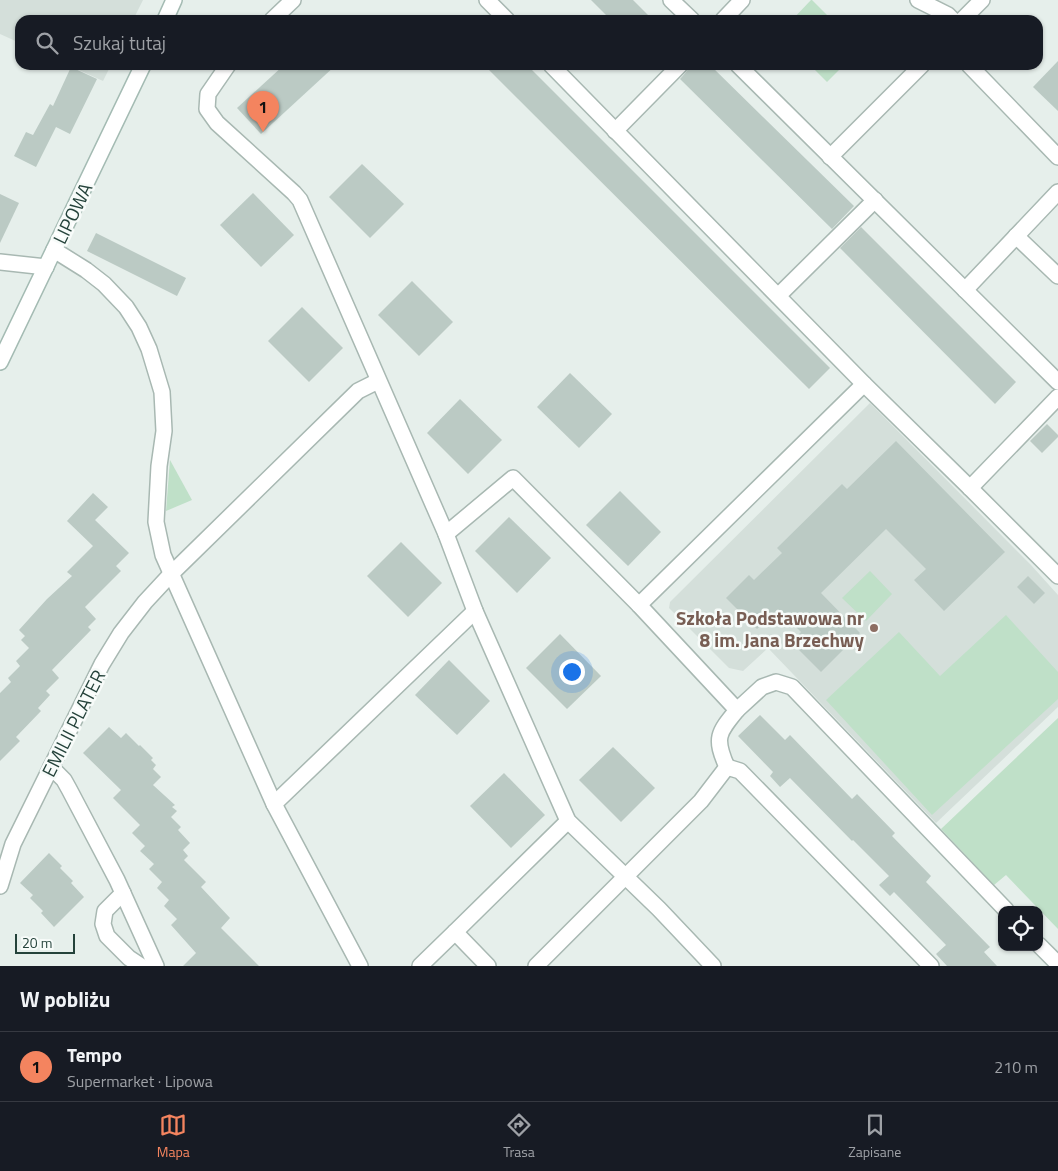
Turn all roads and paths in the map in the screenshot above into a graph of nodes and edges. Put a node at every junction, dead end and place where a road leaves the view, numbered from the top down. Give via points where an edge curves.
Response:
1 (174, 0) edge
2 (294, 0) edge
3 (487, 0) edge
4 (671, 0) edge
5 (742, 0) edge
6 (918, 0) edge
7 (982, 0) edge
8 (167, 15) edge
9 (278, 15) edge
10 (501, 15) edge
11 (687, 15) edge
12 (728, 15) edge
13 (948, 15) edge
14 (967, 15) edge
15 (141, 70) edge
16 (225, 70) edge
17 (556, 70) edge
18 (675, 70) edge
19 (743, 70) edge
20 (917, 70) edge
21 (974, 70) edge
22 (615, 131) junction
23 (830, 157) junction
24 (1058, 157) edge
25 (1058, 192) edge
26 (875, 200) junction
27 (1016, 236) junction
28 (54, 250) junction
29 (0, 262) edge
30 (46, 267) junction
31 (1058, 276) edge
32 (965, 290) junction
33 (778, 296) junction
34 (0, 362) edge
35 (378, 381) junction
36 (1058, 382) edge
37 (864, 384) junction
38 (1058, 397) edge
39 (970, 488) junction
40 (446, 534) junction
41 (171, 574) junction
42 (1058, 576) edge
43 (638, 605) junction
44 (475, 611) junction
45 (737, 710) junction
46 (51, 767) junction
47 (727, 767) junction
48 (274, 804) junction
49 (568, 820) junction
50 (625, 876) junction
51 (0, 886) edge
52 (122, 892) junction
53 (1002, 906) edge
54 (455, 932) junction
55 (1043, 950) edge
56 (1053, 963) edge
57 (141, 966) edge
58 (156, 966) edge
59 (360, 966) edge
60 (420, 966) edge
61 (488, 966) edge
62 (536, 966) edge
63 (713, 966) edge
64 (931, 966) edge

1 - 8 street
2 - 9 street
3 - 10 street
4 - 11 street
5 - 12 street
6 - 13 street
7 - 14 street
15 - 28 street, LIPOWA
16 - 35 street via 208,94 207,109 217,123 300,200
17 - 22 street
18 - 22 street
19 - 23 street
20 - 23 street
21 - 24 street
22 - 33 street
23 - 26 street
25 - 27 street
26 - 32 street
26 - 33 street
27 - 31 street
27 - 32 street
28 - 30 street, LIPOWA
28 - 41 street via 104,284 126,307 149,349 162,392 164,431 156,522
29 - 30 street
30 - 34 street, LIPOWA
32 - 36 street
33 - 37 street
35 - 40 street
35 - 41 street, EMILII PLATER via 358,391
37 - 39 street
37 - 43 street
38 - 39 street
39 - 42 street
40 - 43 street via 513,478
40 - 44 street
41 - 46 street, EMILII PLATER via 145,602 102,664
41 - 48 street
43 - 45 street
44 - 48 street
44 - 49 street
45 - 47 street via 722,728 718,743
45 - 53 street via 762,688 776,682 792,687
46 - 51 street, EMILII PLATER via 13,844
46 - 52 street via 64,780
47 - 50 street via 702,801
47 - 64 street via 740,772
48 - 59 street
49 - 50 street
49 - 54 street
50 - 62 street
50 - 63 street
52 - 57 street via 105,911 103,924 107,936
52 - 58 street
54 - 60 street
54 - 61 street
55 - 56 street

